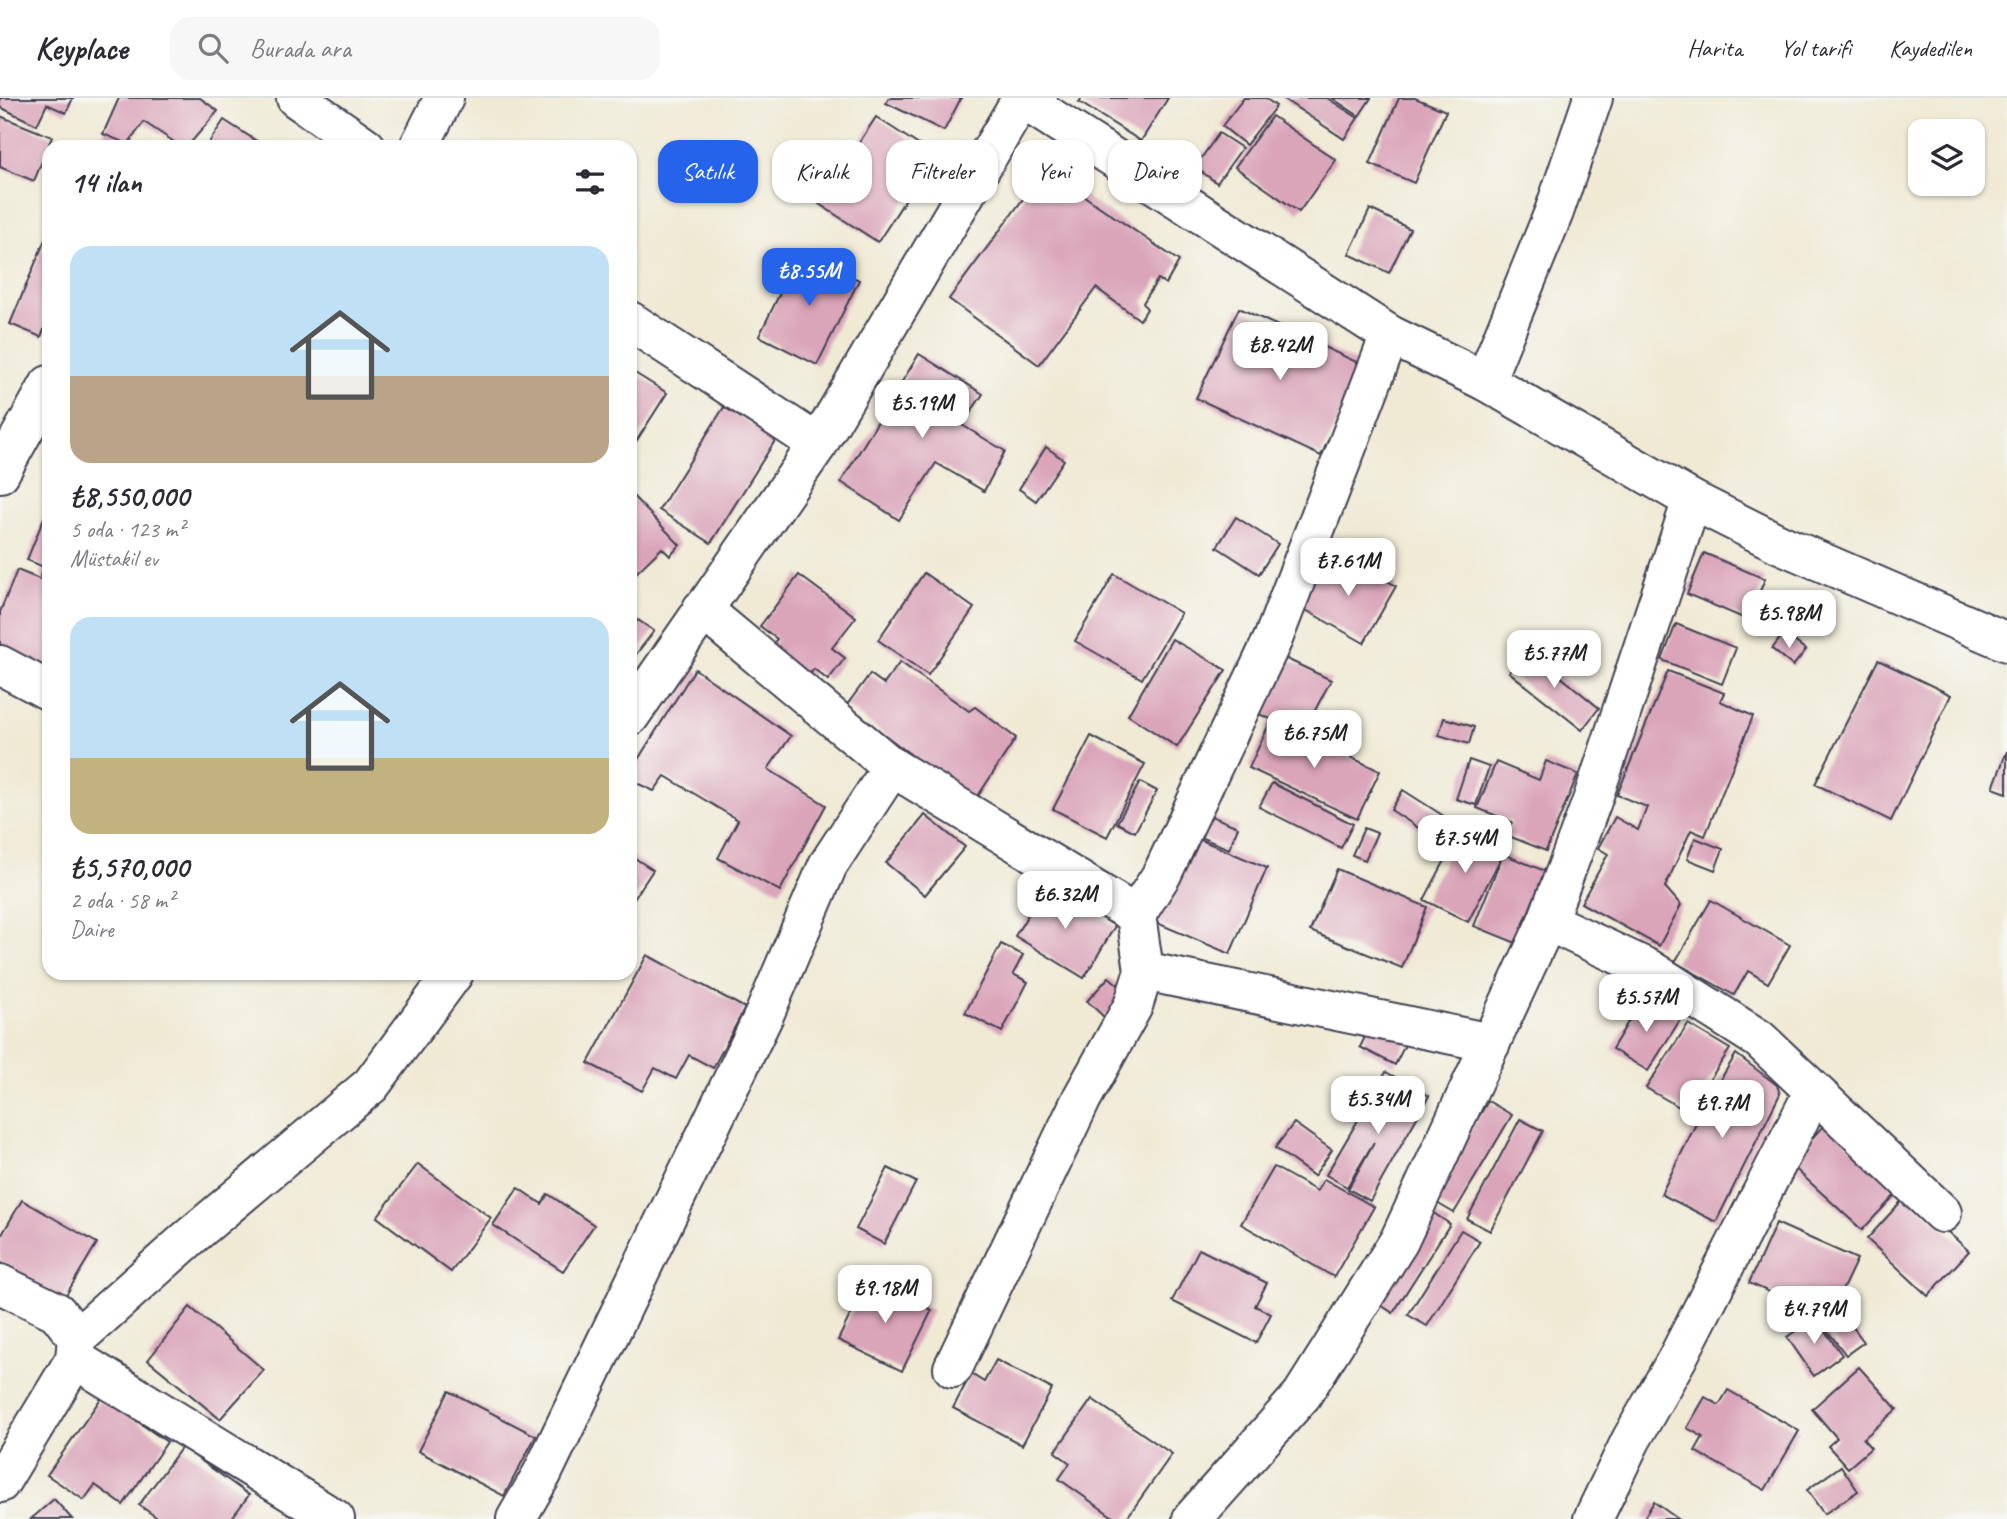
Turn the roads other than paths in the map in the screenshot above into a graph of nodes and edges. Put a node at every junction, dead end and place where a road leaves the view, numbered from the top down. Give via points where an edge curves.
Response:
1 (296, 98) edge
2 (444, 98) edge
3 (1593, 98) edge
4 (1022, 99) edge
5 (356, 140) edge
6 (423, 140) edge
7 (637, 326) edge
8 (1390, 335) junction
9 (1485, 381) junction
10 (42, 397) edge
11 (818, 444) junction
12 (0, 472) edge
13 (1692, 500) junction
14 (702, 609) junction
15 (2007, 642) edge
16 (0, 665) edge
17 (42, 687) edge
18 (637, 706) edge
19 (892, 767) junction
20 (1136, 915) junction
21 (1547, 921) junction
22 (1144, 971) junction
23 (449, 980) edge
24 (1491, 1042) junction
25 (1814, 1091) junction
26 (1942, 1213) dead end
27 (0, 1284) edge
28 (76, 1349) junction
29 (953, 1368) dead end
30 (0, 1483) edge
31 (335, 1519) edge
32 (516, 1519) edge
33 (1192, 1519) edge
34 (1593, 1519) edge

1 - 5 street
2 - 6 street
3 - 9 street via 1555,212
4 - 8 street
4 - 11 street
7 - 11 street
8 - 9 street
8 - 20 street via 1273,639 1162,874
9 - 13 street
10 - 12 street
11 - 14 street
13 - 15 street via 1780,544
13 - 21 street via 1592,802
14 - 18 street
14 - 19 street
16 - 17 street
19 - 20 street
19 - 32 street via 828,865 765,1015
20 - 22 street
21 - 24 street
21 - 25 street via 1649,969 1759,1039
22 - 24 street
22 - 29 street via 1133,1006 1082,1098
23 - 28 street via 371,1085 189,1238
24 - 33 street via 1399,1241 1302,1395
25 - 26 street
25 - 34 street
27 - 28 street via 57,1312
28 - 30 street
28 - 31 street

